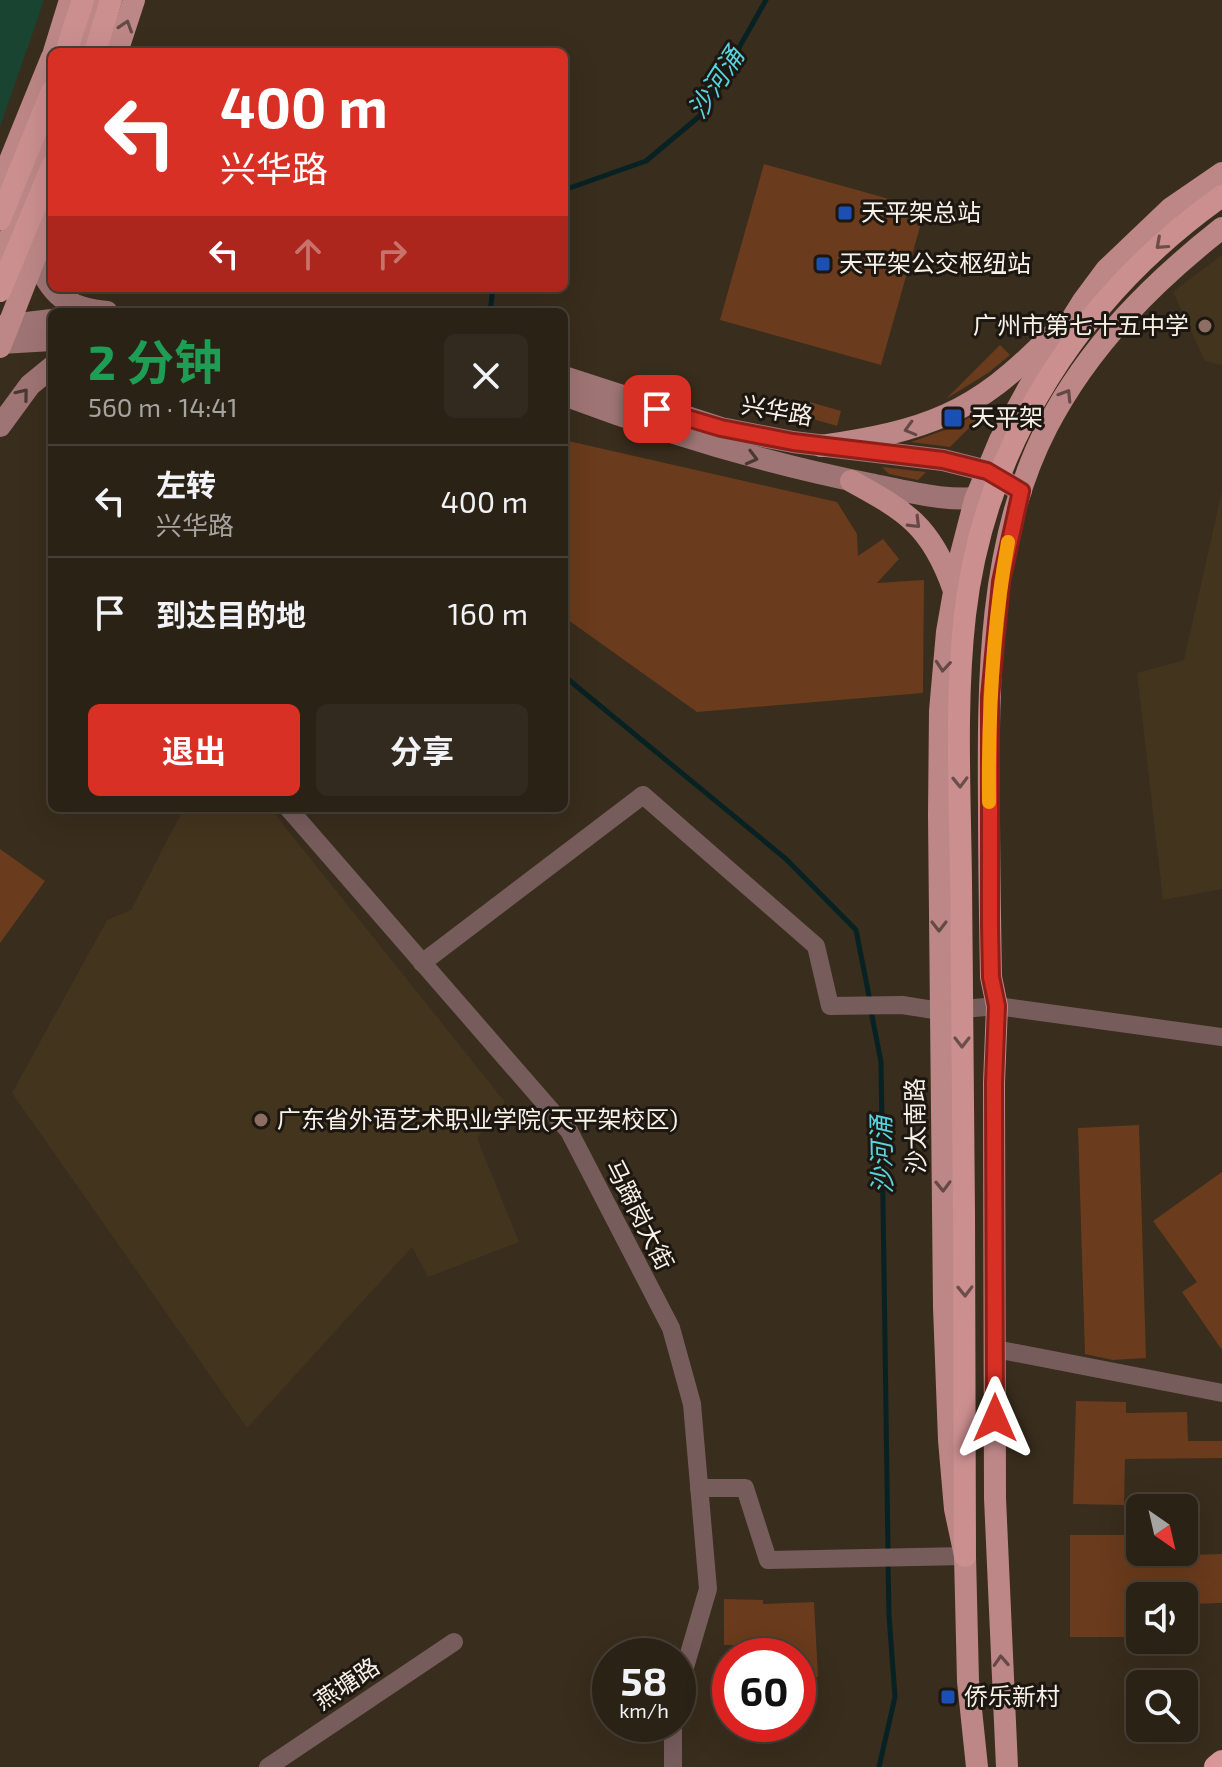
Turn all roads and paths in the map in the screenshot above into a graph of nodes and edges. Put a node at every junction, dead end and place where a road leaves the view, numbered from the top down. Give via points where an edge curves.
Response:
1 (70, 0) edge
2 (83, 0) edge
3 (96, 0) edge
4 (111, 0) edge
5 (134, 0) edge
6 (55, 48) edge
7 (67, 48) edge
8 (81, 48) edge
9 (96, 48) edge
10 (118, 48) edge
11 (48, 67) edge
12 (48, 101) edge
13 (48, 142) edge
14 (1222, 173) edge
15 (48, 176) edge
16 (0, 185) edge
17 (1222, 196) edge
18 (0, 219) edge
19 (48, 224) edge
20 (1222, 228) edge
21 (34, 257) junction
22 (0, 261) edge
23 (48, 283) edge
24 (0, 291) edge
25 (53, 292) edge
26 (1083, 301) junction
27 (79, 308) edge
28 (48, 321) edge
29 (2, 336) edge
30 (48, 340) edge
31 (48, 370) edge
32 (568, 378) edge
33 (568, 397) edge
34 (0, 426) edge
35 (821, 446) junction
36 (851, 481) junction
37 (981, 486) junction
38 (1021, 491) junction
39 (953, 589) junction
40 (291, 812) edge
41 (422, 963) junction
42 (997, 1006) junction
43 (940, 1011) junction
44 (1222, 1037) edge
45 (1006, 1351) dead end
46 (1222, 1393) edge
47 (699, 1488) junction
48 (965, 1556) junction
49 (694, 1638) edge
50 (454, 1642) dead end
51 (673, 1742) edge
52 (1222, 1762) edge
53 (268, 1767) edge
54 (673, 1767) edge
55 (977, 1767) edge
56 (1007, 1767) edge
57 (1216, 1767) edge

1 - 6 main road
2 - 7 highway
3 - 8 main road
4 - 9 highway
10 -> 5 main road
11 - 16 main road
12 - 18 highway
13 - 22 main road
14 - 26 main road via 1150,227
15 - 24 highway
17 -> 48 highway, bridge via 1143,260 1062,354 1027,412 994,489 965,614 960,737
19 - 21 main road
38 -> 20 main road via 1045,430 1092,355 1136,303
21 - 23 main road
21 - 29 main road
25 - 27 main road
26 -> 35 main road via 1009,375 955,412 885,437
26 - 37 main road via 1023,397
28 - 29 main road
29 - 30 main road
34 -> 31 main road via 30,385
32 - 35 main road, 兴华路 via 721,428
33 -> 36 main road, 兴华路 via 735,453
35 - 37 main road, 兴华路 via 943,460
36 - 37 main road, 兴华路 via 917,494
36 -> 39 main road via 898,507 926,535 942,556
37 - 38 main road, 兴华路
37 - 38 main road, 兴华路
37 - 39 main road, 沙太南路
38 - 42 main road via 1001,582 990,697 991,977
39 -> 43 main road, 沙太南路 via 940,711
40 - 41 street, 马蹄岗大街
41 - 43 street via 643,795 816,946 830,1006 902,1005
41 - 47 street, 马蹄岗大街 via 569,1131 671,1328 692,1404
42 - 43 street
42 - 44 street
56 -> 42 main road via 994,1442
43 -> 48 main road, 沙太南路 via 947,1395 955,1509
45 - 46 street
47 - 48 street via 745,1488 768,1560
47 - 49 street, 马蹄岗大街 via 708,1589
48 - 55 main road, 沙太南路 via 968,1681
50 - 53 street, 燕塘路
51 - 54 street
52 - 57 highway

